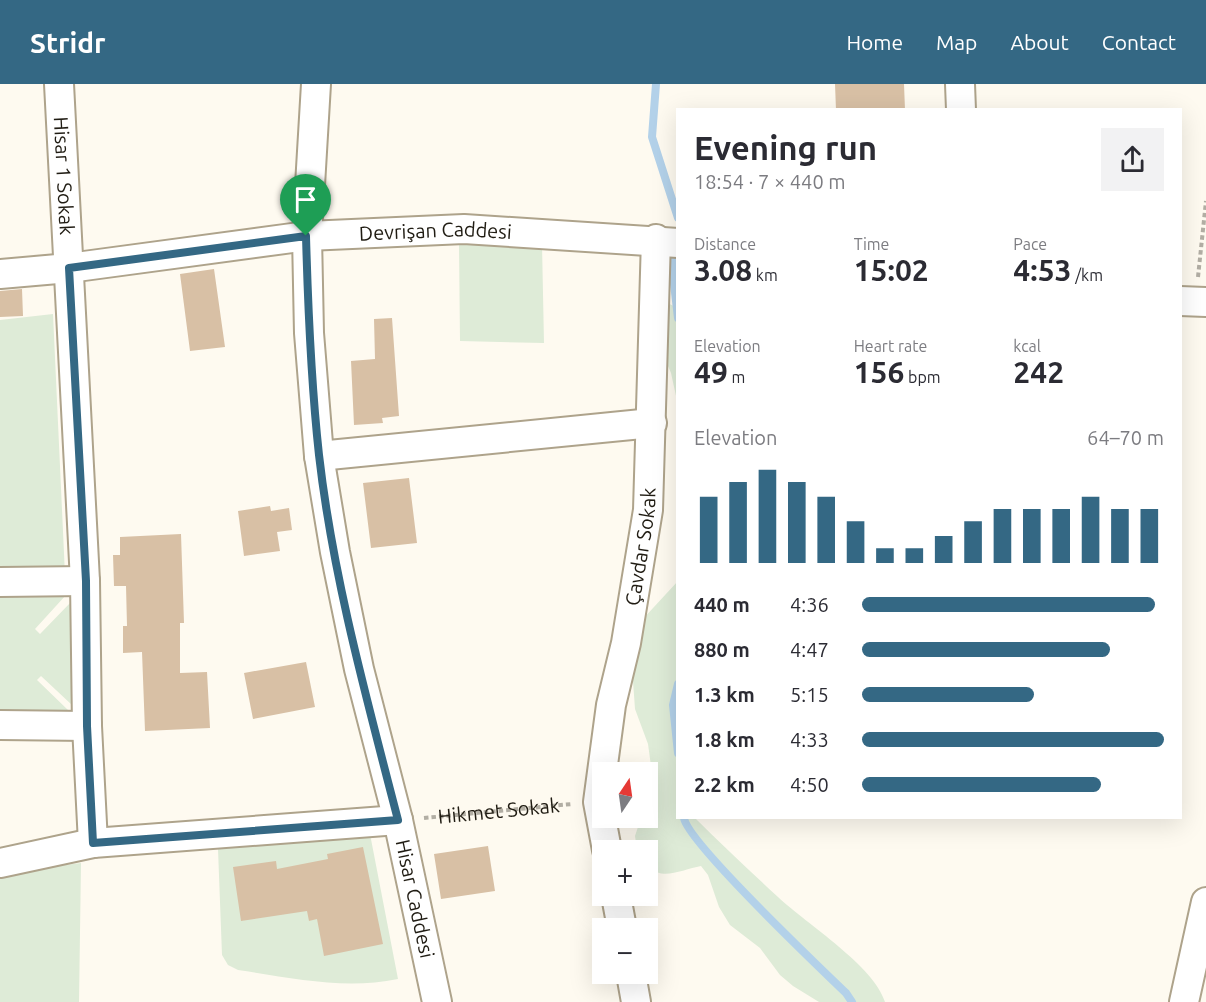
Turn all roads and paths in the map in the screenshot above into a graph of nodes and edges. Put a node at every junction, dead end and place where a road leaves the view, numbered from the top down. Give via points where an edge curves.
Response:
1 (59, 84) edge
2 (316, 84) edge
3 (960, 84) edge
4 (961, 108) edge
5 (1206, 201) edge
6 (306, 236) junction
7 (665, 241) edge
8 (69, 268) junction
9 (0, 274) edge
10 (1194, 301) edge
11 (652, 423) junction
12 (319, 456) junction
13 (86, 581) junction
14 (0, 582) edge
15 (0, 725) edge
16 (87, 726) junction
17 (603, 762) edge
18 (592, 803) edge
19 (398, 820) junction
20 (93, 843) junction
21 (0, 863) edge
22 (1206, 902) edge
23 (633, 984) edge
24 (437, 1002) edge
25 (636, 1002) edge
26 (1184, 1002) edge

1 - 8 street, Hisar 1 Sokak
2 - 6 street, Hisar Caddesi
3 - 4 street
5 - 10 path
6 - 7 street, Devrişan Caddesi via 464,229
6 - 8 street, Devrişan Caddesi
6 - 12 street, Hisar Caddesi
7 - 11 street, Çavdar Sokak
8 - 9 street, Devrişan Caddesi
8 - 13 street, Hisar 1 Sokak
11 - 12 street
11 - 17 street, Çavdar Sokak via 648,510
12 - 19 street, Hisar Caddesi via 359,669
13 - 14 street
13 - 16 street, Hisar 1 Sokak
15 - 16 street
16 - 20 street, Hisar 1 Sokak
18 - 19 path, Hikmet Sokak
19 - 20 street
19 - 24 street, Hisar Caddesi
20 - 21 street
22 - 26 street
23 - 25 street

